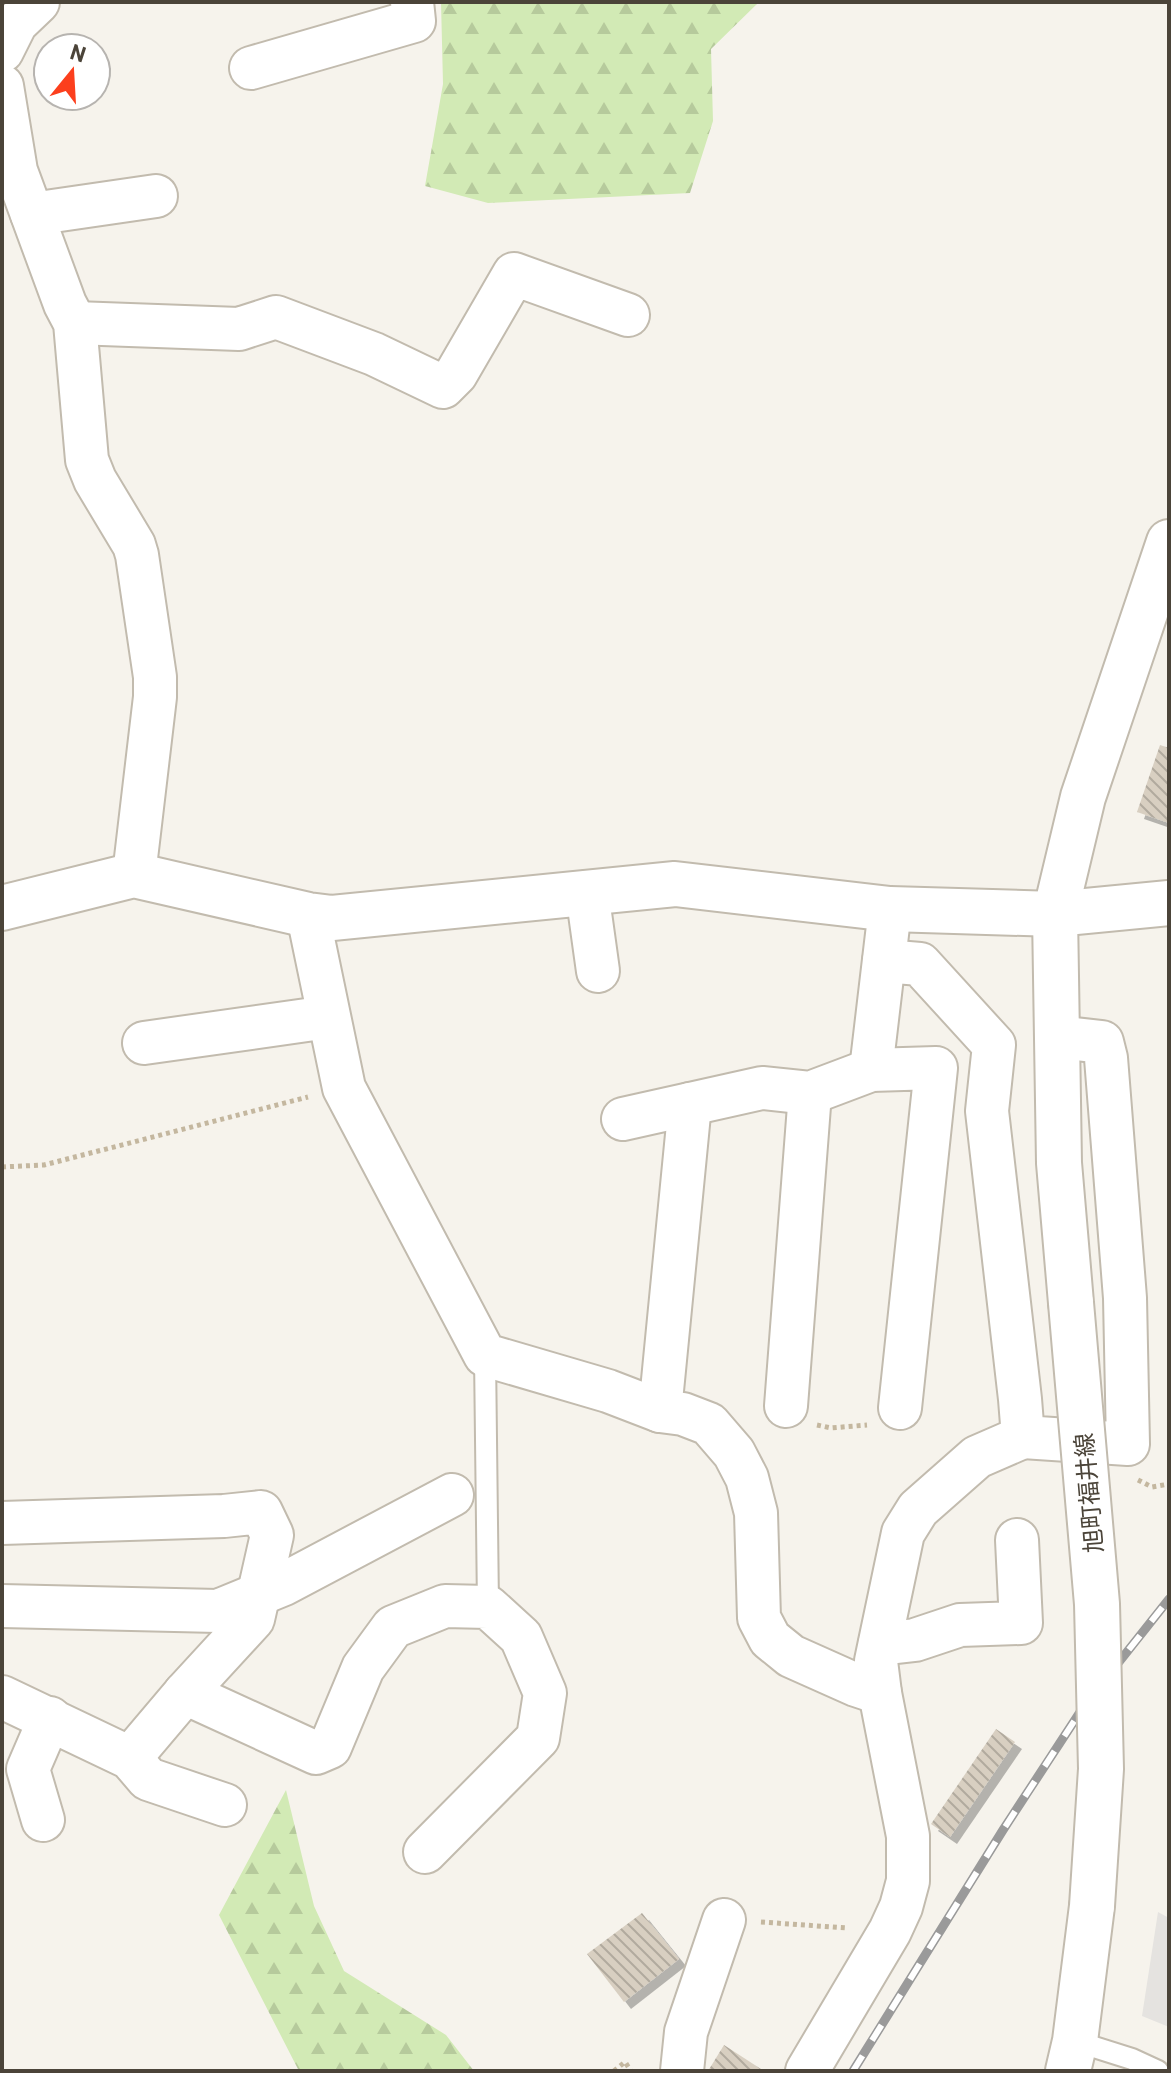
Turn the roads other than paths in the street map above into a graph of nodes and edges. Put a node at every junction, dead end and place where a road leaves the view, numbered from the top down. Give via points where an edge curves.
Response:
1 (38, 2) edge
2 (412, 2) edge
3 (2, 51) edge
4 (251, 68) dead end
5 (2, 86) edge
6 (156, 196) dead end
7 (32, 214) junction
8 (628, 315) dead end
9 (75, 323) junction
10 (1169, 542) edge
11 (1161, 597) edge
12 (134, 875) junction
13 (587, 892) junction
14 (1169, 903) edge
15 (2, 908) edge
16 (890, 909) junction
17 (1055, 914) junction
18 (308, 915) junction
19 (884, 961) junction
20 (598, 971) dead end
21 (328, 1017) junction
22 (1057, 1037) junction
23 (144, 1043) dead end
24 (871, 1070) junction
25 (810, 1093) junction
26 (690, 1104) junction
27 (623, 1119) dead end
28 (485, 1355) junction
29 (660, 1411) junction
30 (796, 1414) road end
31 (886, 1416) road end
32 (1023, 1437) junction
33 (452, 1495) dead end
34 (2, 1523) edge
35 (1017, 1540) dead end
36 (259, 1595) junction
37 (2, 1606) edge
38 (488, 1607) junction
39 (880, 1644) junction
40 (185, 1693) junction
41 (880, 1693) junction
42 (2, 1697) edge
43 (50, 1718) junction
44 (130, 1758) junction
45 (225, 1805) dead end
46 (43, 1820) dead end
47 (425, 1852) dead end
48 (724, 1920) road end
49 (1072, 2056) edge
50 (682, 2071) edge
51 (807, 2071) edge
52 (1158, 2071) edge

1 - 3 street via 16,23
2 - 4 street via 414,21
5 - 7 street via 16,171
6 - 7 street
7 - 9 street
8 - 9 street via 514,274 456,374 443,387 276,317 239,329
9 - 12 street via 87,460 134,545 155,677
10 - 11 street, 旭町福井線
11 - 17 street, 旭町福井線 via 1083,797
12 - 15 street
12 - 18 street
13 - 16 street via 675,884
13 - 18 street via 332,918
13 - 20 street
14 - 17 street
16 - 17 street
16 - 19 street
17 - 22 street, 旭町福井線
18 - 21 street
19 - 24 street
19 - 32 street via 920,964 994,1045 987,1111
21 - 23 street
21 - 28 street via 344,1088
22 - 32 street via 1102,1042 1106,1058 1125,1298 1128,1444
22 - 49 street, 旭町福井線, bridge via 1059,1163 1097,1604 1101,1769 1092,1906
24 - 25 street
24 - 31 street via 936,1068
25 - 26 street via 762,1088
25 - 30 street
26 - 27 street
26 - 29 street
28 - 29 street
28 - 38 lane
29 - 41 street via 709,1424 747,1478 756,1513 759,1618 770,1639 791,1656
32 - 39 street via 977,1457 918,1509 903,1533
33 - 36 street
34 - 36 street via 261,1512 272,1535
35 - 39 street via 1021,1623 960,1625 915,1640
36 - 37 street via 218,1611
36 - 40 street via 253,1619
38 - 40 street via 445,1606 393,1627 363,1668 330,1747 316,1753
38 - 47 street via 521,1637 545,1693 538,1738
39 - 41 street
40 - 44 street
41 - 51 street via 908,1836 908,1881 890,1931
42 - 43 street
43 - 44 street
43 - 46 street via 28,1769
44 - 45 street via 148,1779
48 - 50 street via 686,2032
49 - 52 lane via 1132,2059

